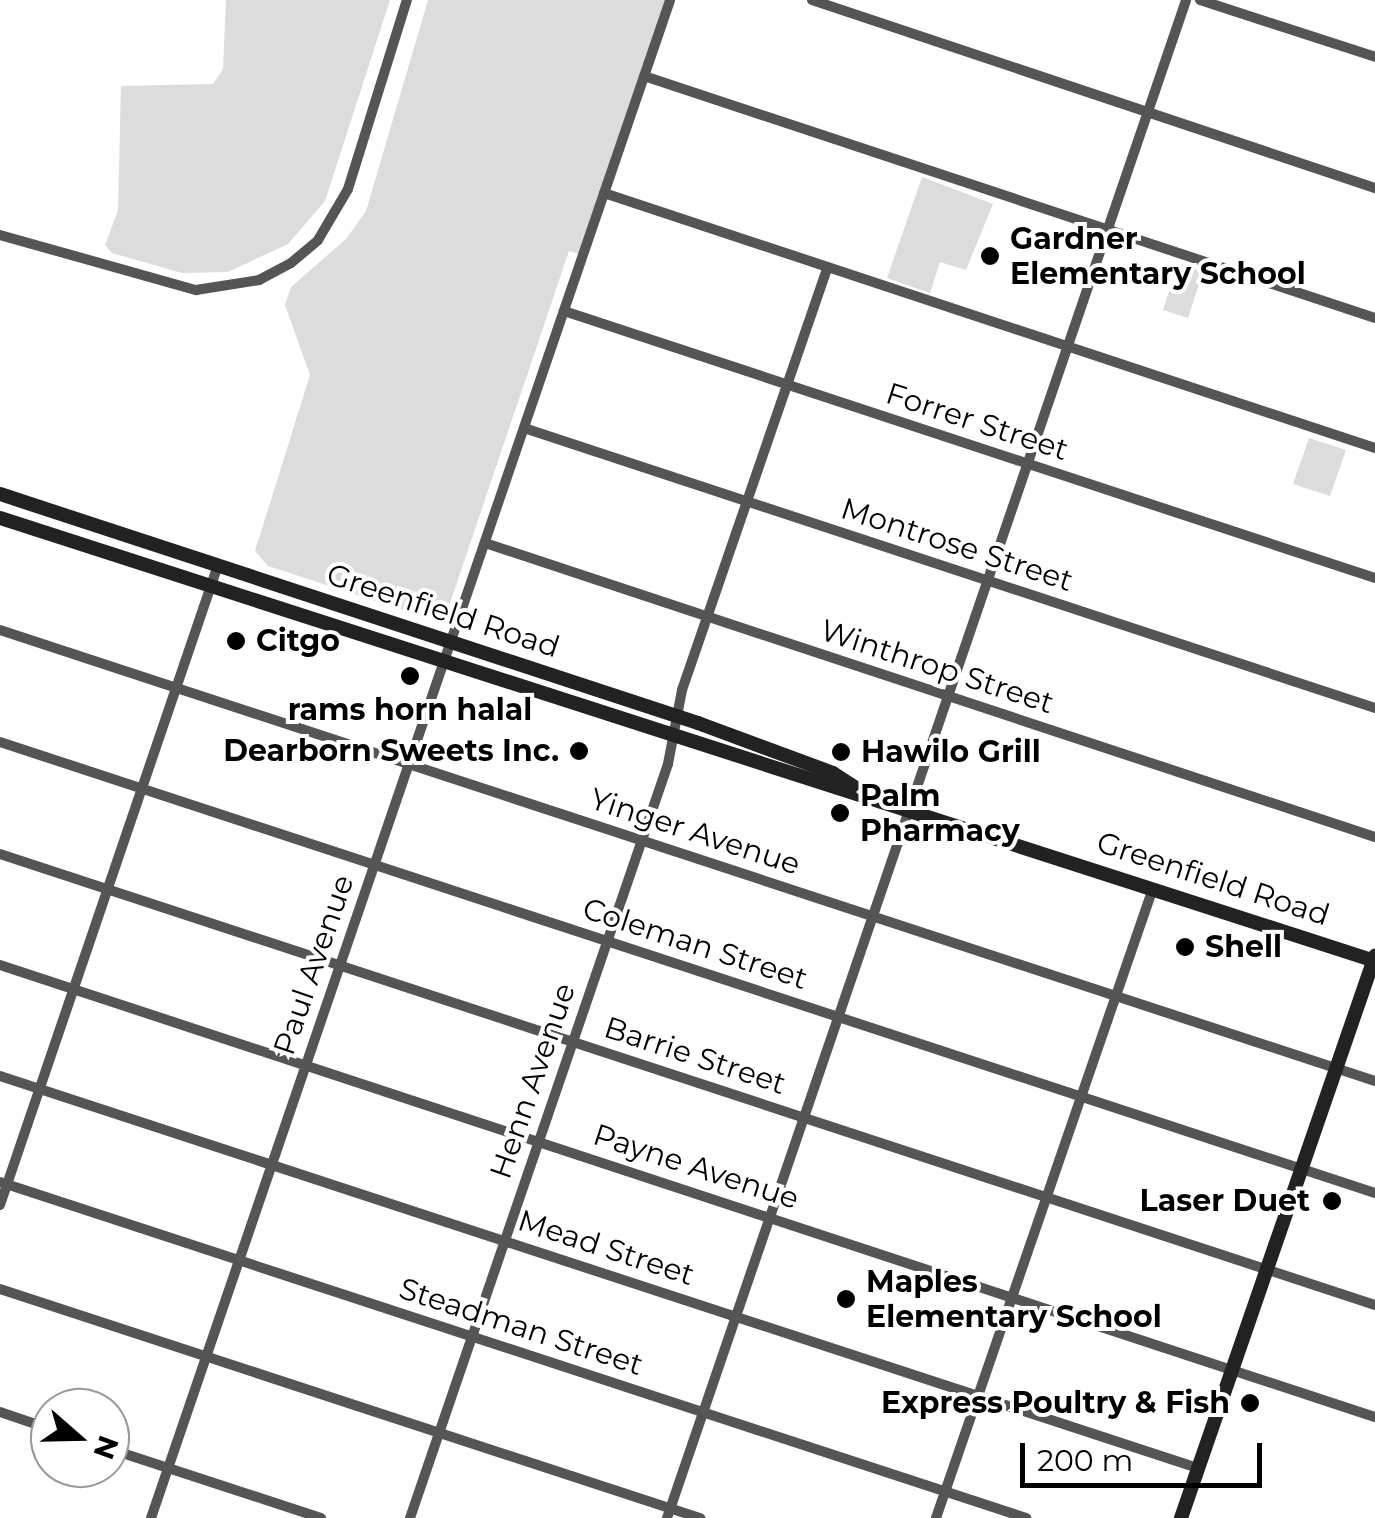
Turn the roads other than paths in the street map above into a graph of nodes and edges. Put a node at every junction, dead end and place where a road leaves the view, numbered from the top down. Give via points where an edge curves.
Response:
1 (406, 0) edge
2 (670, 0) edge
3 (812, 0) edge
4 (1186, 0) edge
5 (1200, 0) edge
6 (1375, 57) edge
7 (644, 76) junction
8 (1148, 112) junction
9 (1375, 188) edge
10 (604, 193) junction
11 (1107, 230) junction
12 (0, 235) edge
13 (828, 267) junction
14 (564, 311) junction
15 (1375, 318) edge
16 (1067, 348) junction
17 (788, 386) junction
18 (524, 428) junction
19 (1375, 448) edge
20 (1027, 464) junction
21 (0, 494) edge
22 (747, 502) junction
23 (0, 518) edge
24 (484, 543) junction
25 (218, 566) junction
26 (1375, 578) edge
27 (986, 582) junction
28 (210, 587) junction
29 (708, 617) junction
30 (0, 630) edge
31 (450, 642) junction
32 (443, 664) junction
33 (587, 686) junction
34 (176, 688) junction
35 (947, 697) junction
36 (580, 708) junction
37 (1375, 708) edge
38 (676, 716) junction
39 (674, 739) junction
40 (0, 742) edge
41 (408, 765) junction
42 (142, 788) junction
43 (863, 793) junction
44 (909, 808) junction
45 (1375, 837) edge
46 (642, 841) junction
47 (0, 854) edge
48 (374, 865) junction
49 (1152, 888) junction
50 (108, 889) junction
51 (872, 916) junction
52 (607, 942) junction
53 (1374, 959) edge
54 (0, 965) edge
55 (340, 965) junction
56 (73, 989) junction
57 (1116, 996) junction
58 (838, 1016) junction
59 (572, 1042) junction
60 (306, 1066) junction
61 (1336, 1068) junction
62 (0, 1076) edge
63 (1375, 1081) edge
64 (40, 1088) junction
65 (1081, 1096) junction
66 (803, 1117) junction
67 (539, 1142) junction
68 (272, 1165) junction
69 (1301, 1169) junction
70 (4, 1183) edge
71 (1375, 1192) edge
72 (1046, 1197) junction
73 (0, 1205) edge
74 (769, 1217) junction
75 (504, 1242) junction
76 (240, 1260) junction
77 (1266, 1269) junction
78 (0, 1289) edge
79 (1012, 1297) junction
80 (1375, 1306) edge
81 (736, 1316) junction
82 (472, 1337) junction
83 (206, 1357) junction
84 (1232, 1369) junction
85 (978, 1395) junction
86 (0, 1412) edge
87 (702, 1413) junction
88 (1375, 1417) edge
89 (30, 1422) edge
90 (438, 1434) junction
91 (130, 1456) edge
92 (168, 1468) junction
93 (1198, 1468) junction
94 (946, 1491) junction
95 (668, 1513) edge
96 (151, 1518) edge
97 (321, 1518) edge
98 (410, 1518) edge
99 (700, 1518) edge
100 (936, 1518) edge
101 (1026, 1518) edge
102 (1181, 1518) edge

1 - 12 street via 348,189 318,240 291,263 258,280 196,290
2 - 7 street, Paul Avenue
3 - 8 street
4 - 8 street
5 - 6 street
7 - 10 street, Paul Avenue
7 - 11 street
8 - 9 street
8 - 11 street
10 - 13 street
10 - 14 street, Paul Avenue
11 - 15 street
11 - 16 street
13 - 16 street
13 - 17 street, Henn Avenue
14 - 17 street, Forrer Street
14 - 18 street, Paul Avenue
16 - 19 street
16 - 20 street
17 - 20 street, Forrer Street
17 - 22 street, Henn Avenue
18 - 22 street, Montrose Street
18 - 24 street, Paul Avenue
20 - 26 street, Forrer Street
20 - 27 street
21 - 25 main road, Greenfield Road
22 - 27 street, Montrose Street
22 - 29 street, Henn Avenue
23 - 28 main road, Greenfield Road
24 - 29 street, Winthrop Street
24 - 31 street, Paul Avenue
25 - 28 street
25 - 31 main road, Greenfield Road
27 - 35 street
27 - 37 street, Montrose Street
28 - 32 main road, Greenfield Road
28 - 34 street
29 - 35 street, Winthrop Street
29 - 38 street, Henn Avenue
30 - 34 street, Yinger Avenue
31 - 32 street, Paul Avenue
31 - 33 main road, Greenfield Road
32 - 36 main road, Greenfield Road
32 - 41 street, Paul Avenue
33 - 36 main road
33 - 38 main road, Greenfield Road
34 - 41 street, Yinger Avenue
34 - 42 street
35 - 44 street
35 - 45 street, Winthrop Street
36 - 39 main road, Greenfield Road
38 - 39 street, Henn Avenue
38 - 43 main road, Greenfield Road via 834,773
39 - 43 main road, Greenfield Road via 828,790
39 - 46 street, Henn Avenue
40 - 42 street, Coleman Street
41 - 46 street, Yinger Avenue
41 - 48 street, Paul Avenue
42 - 48 street, Coleman Street
42 - 50 street
43 - 44 main road, Greenfield Road
44 - 49 main road, Greenfield Road
44 - 51 street
46 - 51 street, Yinger Avenue
46 - 52 street, Henn Avenue
47 - 50 street, Barrie Street
48 - 52 street, Coleman Street
48 - 55 street, Paul Avenue
49 - 53 main road, Greenfield Road
49 - 57 street
50 - 55 street, Barrie Street
50 - 56 street
51 - 57 street, Yinger Avenue
51 - 58 street
52 - 58 street, Coleman Street
52 - 59 street, Henn Avenue
53 - 61 main road
54 - 56 street, Payne Avenue
55 - 59 street, Barrie Street
55 - 60 street, Paul Avenue
56 - 60 street, Payne Avenue
56 - 64 street
57 - 61 street, Yinger Avenue
57 - 65 street
58 - 65 street, Coleman Street
58 - 66 street
59 - 66 street, Barrie Street
59 - 67 street, Henn Avenue
60 - 67 street, Payne Avenue
60 - 68 street, Paul Avenue
61 - 63 street, Yinger Avenue
61 - 69 main road
62 - 64 street, Mead Street
64 - 68 street, Mead Street
64 - 70 street
65 - 69 street, Coleman Street
65 - 72 street
66 - 72 street, Barrie Street
66 - 74 street
67 - 74 street, Payne Avenue
67 - 75 street, Henn Avenue
68 - 75 street, Mead Street
68 - 76 street, Paul Avenue
69 - 71 street, Coleman Street
69 - 77 main road
70 - 73 street
70 - 76 street, Steadman Street
72 - 77 street, Barrie Street
72 - 79 street
74 - 79 street, Payne Avenue
74 - 81 street
75 - 81 street, Mead Street
75 - 82 street, Henn Avenue
76 - 82 street, Steadman Street
76 - 83 street, Paul Avenue
77 - 80 street, Barrie Street
77 - 84 main road
78 - 83 street
79 - 84 street, Payne Avenue
79 - 85 street
81 - 85 street, Mead Street
81 - 87 street
82 - 87 street, Steadman Street
82 - 90 street, Henn Avenue
83 - 90 street
83 - 92 street, Paul Avenue
84 - 88 street, Payne Avenue
84 - 93 main road
85 - 93 street, Mead Street
85 - 94 street
86 - 89 street
87 - 94 street, Steadman Street
87 - 95 street
90 - 95 street
90 - 98 street, Henn Avenue
91 - 92 street
92 - 96 street, Paul Avenue
92 - 97 street
93 - 102 main road
94 - 100 street
94 - 101 street, Steadman Street
95 - 99 street

